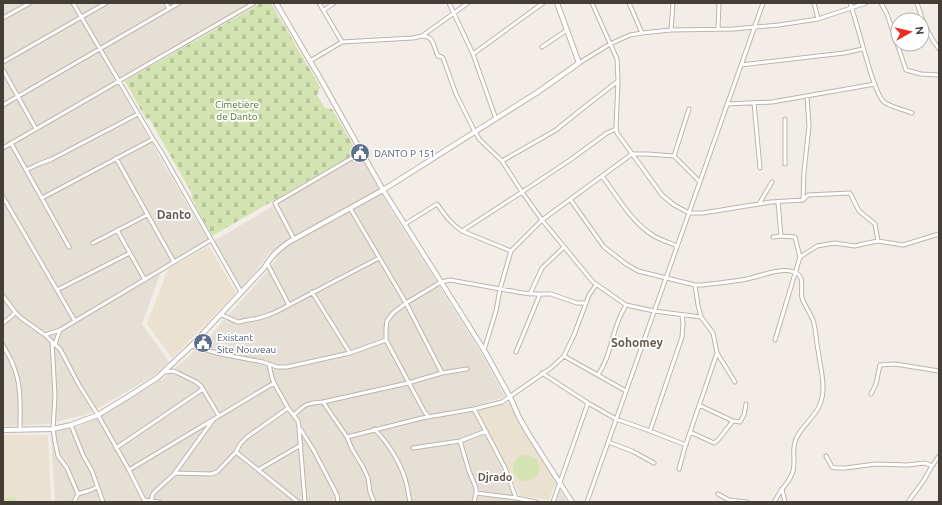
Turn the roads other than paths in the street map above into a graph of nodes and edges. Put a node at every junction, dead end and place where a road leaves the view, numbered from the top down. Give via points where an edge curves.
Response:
1 (30, 3) edge
2 (73, 3) edge
3 (106, 3) edge
4 (166, 3) edge
5 (179, 3) edge
6 (254, 3) edge
7 (276, 3) edge
8 (319, 3) edge
9 (334, 3) edge
10 (449, 3) edge
11 (468, 3) edge
12 (543, 3) edge
13 (556, 3) edge
14 (592, 3) edge
15 (629, 3) edge
16 (673, 3) edge
17 (719, 3) edge
18 (763, 3) edge
19 (814, 3) edge
20 (850, 3) edge
21 (866, 3) edge
22 (881, 3) edge
23 (917, 3) edge
24 (852, 8) junction
25 (169, 9) junction
26 (324, 10) junction
27 (453, 13) junction
28 (82, 17) junction
29 (3, 18) edge
30 (818, 19) junction
31 (754, 27) junction
32 (718, 29) junction
33 (567, 30) junction
34 (672, 30) junction
35 (642, 33) junction
36 (422, 36) junction
37 (342, 42) junction
38 (610, 44) junction
39 (542, 47) dead end
40 (100, 48) junction
41 (863, 49) junction
42 (939, 49) edge
43 (472, 54) junction
44 (310, 61) junction
45 (3, 62) edge
46 (579, 63) junction
47 (741, 64) junction
48 (3, 70) edge
49 (939, 75) edge
50 (119, 81) junction
51 (618, 81) junction
52 (875, 84) junction
53 (18, 96) junction
54 (806, 96) junction
55 (754, 103) junction
56 (727, 104) junction
57 (3, 105) edge
58 (689, 108) dead end
59 (912, 113) dead end
60 (138, 114) junction
61 (496, 119) junction
62 (785, 119) dead end
63 (36, 128) junction
64 (616, 130) junction
65 (475, 132) junction
66 (152, 139) junction
67 (11, 143) junction
68 (3, 148) edge
69 (362, 152) junction
70 (632, 154) junction
71 (674, 156) junction
72 (116, 158) junction
73 (502, 161) junction
74 (785, 164) dead end
75 (760, 168) dead end
76 (26, 170) junction
77 (602, 176) junction
78 (700, 182) junction
79 (772, 182) dead end
80 (383, 190) junction
81 (522, 192) junction
82 (3, 197) edge
83 (42, 198) junction
84 (570, 199) junction
85 (803, 200) junction
86 (778, 202) junction
87 (759, 204) junction
88 (350, 208) junction
89 (689, 213) junction
90 (147, 214) junction
91 (542, 220) junction
92 (405, 224) junction
93 (117, 230) junction
94 (462, 231) junction
95 (939, 234) edge
96 (781, 236) junction
97 (773, 237) dead end
98 (294, 239) junction
99 (211, 240) junction
100 (878, 241) junction
101 (93, 243) dead end
102 (677, 246) junction
103 (69, 247) dead end
104 (564, 247) junction
105 (511, 251) junction
106 (130, 253) junction
107 (800, 257) junction
108 (379, 258) junction
109 (174, 262) junction
110 (267, 263) junction
111 (795, 272) junction
112 (666, 278) junction
113 (145, 280) junction
114 (441, 282) junction
115 (596, 285) junction
116 (695, 285) junction
117 (500, 289) junction
118 (57, 290) junction
119 (241, 292) junction
120 (312, 292) junction
121 (530, 294) junction
122 (540, 294) junction
123 (3, 296) edge
124 (406, 303) junction
125 (577, 303) junction
126 (586, 303) junction
127 (289, 305) junction
128 (626, 305) junction
129 (584, 311) junction
130 (654, 311) junction
131 (15, 312) junction
132 (221, 315) junction
133 (682, 315) junction
134 (12, 316) junction
135 (702, 317) junction
136 (22, 318) junction
137 (75, 321) junction
138 (3, 323) edge
139 (60, 330) junction
140 (45, 335) junction
141 (386, 340) junction
142 (775, 340) dead end
143 (53, 343) junction
144 (191, 346) junction
145 (3, 347) edge
146 (484, 350) junction
147 (516, 352) dead end
148 (350, 353) junction
149 (717, 353) junction
150 (564, 356) junction
151 (269, 364) junction
152 (467, 369) dead end
153 (939, 371) edge
154 (163, 373) junction
155 (442, 373) junction
156 (542, 374) junction
157 (598, 375) junction
158 (735, 382) dead end
159 (274, 383) junction
160 (408, 383) junction
161 (203, 389) junction
162 (626, 391) junction
163 (871, 394) dead end
164 (510, 397) junction
165 (323, 402) junction
166 (588, 403) junction
167 (746, 404) dead end
168 (699, 405) junction
169 (288, 408) junction
170 (474, 409) junction
171 (424, 411) junction
172 (98, 415) junction
173 (294, 415) junction
174 (219, 416) junction
175 (428, 416) junction
176 (422, 418) junction
177 (214, 419) junction
178 (616, 419) junction
179 (733, 421) junction
180 (71, 425) junction
181 (299, 427) junction
182 (381, 428) junction
183 (53, 429) junction
184 (374, 429) junction
185 (3, 430) edge
186 (20, 430) junction
187 (486, 431) junction
188 (650, 431) junction
189 (690, 432) junction
190 (380, 435) junction
191 (347, 436) junction
192 (460, 441) junction
193 (608, 442) junction
194 (686, 444) junction
195 (301, 445) junction
196 (116, 448) junction
197 (413, 448) dead end
198 (236, 452) junction
199 (826, 456) dead end
200 (939, 456) edge
201 (654, 463) dead end
202 (932, 466) junction
203 (680, 469) dead end
204 (129, 470) junction
205 (258, 470) junction
206 (174, 474) junction
207 (560, 484) junction
208 (97, 487) junction
209 (782, 489) junction
210 (476, 493) junction
211 (78, 494) junction
212 (718, 494) dead end
213 (516, 498) junction
214 (145, 501) edge
215 (151, 501) junction
216 (74, 502) edge
217 (103, 502) edge
218 (159, 502) edge
219 (298, 502) edge
220 (305, 502) edge
221 (338, 502) edge
222 (374, 502) edge
223 (410, 502) edge
224 (474, 502) edge
225 (536, 502) edge
226 (553, 502) edge
227 (572, 502) edge
228 (587, 502) edge
229 (748, 502) edge
230 (774, 502) edge
231 (785, 502) edge
232 (908, 502) edge

1 - 29 street
2 - 28 street
3 - 28 street
4 - 25 street
5 - 25 street
6 - 50 street
7 - 44 street
8 - 26 street
9 - 26 street
10 - 27 street
11 - 27 street
12 - 43 street
13 - 33 street
14 - 38 street
15 - 35 street
16 - 34 street
17 - 32 street
18 - 31 street
19 - 30 street
20 - 24 street
21 - 24 street
22 - 49 street via 906,70
23 - 42 street via 928,34
24 - 30 street
24 - 41 street
25 - 40 street
26 - 37 street
27 - 36 street
27 - 43 street
28 - 40 street
28 - 45 street
30 - 31 street
31 - 32 street
31 - 47 street
32 - 34 street
33 - 39 street
33 - 46 street
34 - 35 street
35 - 38 street via 630,35
36 - 37 street
36 - 65 street via 432,40 438,56 442,56 456,94
37 - 44 street
38 - 46 street
38 - 51 street via 617,59
40 - 50 street
40 - 53 street
41 - 47 street
41 - 52 street
43 - 61 street
44 - 69 street
46 - 61 street
47 - 56 street
48 - 53 street
50 - 60 street
50 - 63 street
51 - 64 street
51 - 73 street via 556,130
52 - 54 street
52 - 59 street via 884,102
53 - 57 street
53 - 63 street
54 - 55 street
54 - 85 street via 809,126
55 - 56 street
55 - 75 street
56 - 78 street
58 - 71 street
60 - 66 street
60 - 76 street
61 - 65 street
62 - 74 street
63 - 67 street
64 - 70 street
64 - 81 street via 607,133
65 - 73 street
65 - 80 street
66 - 72 street
66 - 99 street
67 - 68 street
67 - 76 street
69 - 80 street
69 - 98 street via 275,202
70 - 71 street
70 - 77 street
70 - 89 street via 662,195
71 - 78 street
72 - 83 street
72 - 90 street
73 - 81 street
76 - 83 street
77 - 84 street
77 - 102 street via 636,222 655,237
78 - 89 street
79 - 87 street
80 - 88 street
80 - 92 street
81 - 91 street
81 - 94 street
82 - 118 street
83 - 103 street
84 - 91 street
84 - 112 street via 604,247 632,269
85 - 86 street
85 - 100 street via 808,194 850,193 859,211 875,224
86 - 87 street
86 - 96 street
87 - 89 street
88 - 98 street
88 - 108 street
89 - 102 street
90 - 93 street
90 - 109 street
91 - 104 street
91 - 105 street
92 - 94 street via 437,204 451,223
92 - 114 street
93 - 101 street
93 - 106 street
94 - 105 street
95 - 100 street via 903,245
96 - 97 street
96 - 107 street via 795,237
98 - 110 street via 277,250
99 - 109 street
99 - 119 street
100 - 107 street via 855,246 835,243 817,246
102 - 112 street
104 - 115 street
104 - 121 street via 542,268
105 - 117 street
106 - 113 street
106 - 118 street
107 - 111 street
108 - 120 street
108 - 124 street
109 - 113 street
110 - 119 street
110 - 127 street
111 - 116 street via 786,271 736,281
111 - 142 street
111 - 209 street via 802,281 803,299 816,331 822,393 817,410 802,428 796,441 794,470
112 - 116 street
112 - 130 street
113 - 137 street
114 - 117 street via 450,280
114 - 124 street
114 - 146 street
115 - 126 street
115 - 128 street
116 - 135 street
117 - 121 street
117 - 146 street
118 - 137 street
119 - 132 street
120 - 127 street
120 - 148 street
121 - 122 street
122 - 125 street via 556,295
122 - 147 street
123 - 131 street
124 - 141 street via 390,315 387,321
124 - 155 street
125 - 126 street
125 - 129 street
126 - 129 street
127 - 132 street via 268,316 238,322
128 - 130 street
128 - 157 street
129 - 150 street
130 - 133 street
130 - 162 street
131 - 134 street
131 - 136 street
132 - 144 street
133 - 135 street
133 - 188 street via 682,337
134 - 136 street
134 - 138 street
135 - 149 street via 713,334
136 - 140 street
137 - 139 street
139 - 140 street
139 - 143 street
140 - 143 street
141 - 148 street
141 - 160 street
143 - 172 street via 60,349
143 - 183 street
144 - 151 street
144 - 154 street
145 - 186 street via 13,364 20,391
146 - 164 street
148 - 151 street via 288,367
149 - 158 street
149 - 168 street
150 - 156 street
150 - 157 street
151 - 159 street
152 - 155 street
153 - 163 street via 895,364 880,365
154 - 161 street via 178,373 196,382
154 - 172 street
155 - 160 street
156 - 164 street
156 - 166 street
157 - 162 street
159 - 169 street
159 - 174 street
160 - 165 street
160 - 171 street
161 - 174 street
161 - 196 street
162 - 178 street
164 - 170 street via 502,402
164 - 207 street via 528,433
165 - 173 street via 305,405
165 - 191 street
166 - 178 street
166 - 207 street
167 - 179 street via 740,422
168 - 179 street
168 - 189 street
169 - 173 street
169 - 198 street via 247,437
170 - 175 street
170 - 187 street
171 - 175 street
171 - 176 street
172 - 180 street
172 - 196 street
173 - 181 street
174 - 177 street
175 - 176 street
176 - 182 street
177 - 204 street
177 - 206 street
178 - 188 street
178 - 193 street
179 - 189 street via 714,443
180 - 183 street
180 - 208 street
181 - 195 street
181 - 221 street via 337,495
182 - 184 street
182 - 190 street
183 - 186 street
183 - 211 street via 58,456 65,463
184 - 190 street
184 - 191 street
185 - 186 street
187 - 192 street
187 - 213 street via 505,468
188 - 194 street
189 - 194 street
190 - 223 street via 403,472
191 - 222 street via 366,473
192 - 197 street
192 - 210 street
193 - 201 street
193 - 228 street
194 - 203 street
195 - 205 street
195 - 220 street
196 - 204 street
198 - 205 street
198 - 206 street via 217,472
199 - 202 street via 832,467 836,468 876,464 925,463
200 - 202 street
202 - 232 street
204 - 214 street
205 - 219 street
206 - 215 street via 154,493
207 - 226 street
207 - 227 street
208 - 211 street
208 - 217 street
209 - 230 street
209 - 231 street
210 - 213 street
210 - 224 street
211 - 216 street
212 - 229 street via 730,500
213 - 225 street
214 - 215 street
215 - 218 street

